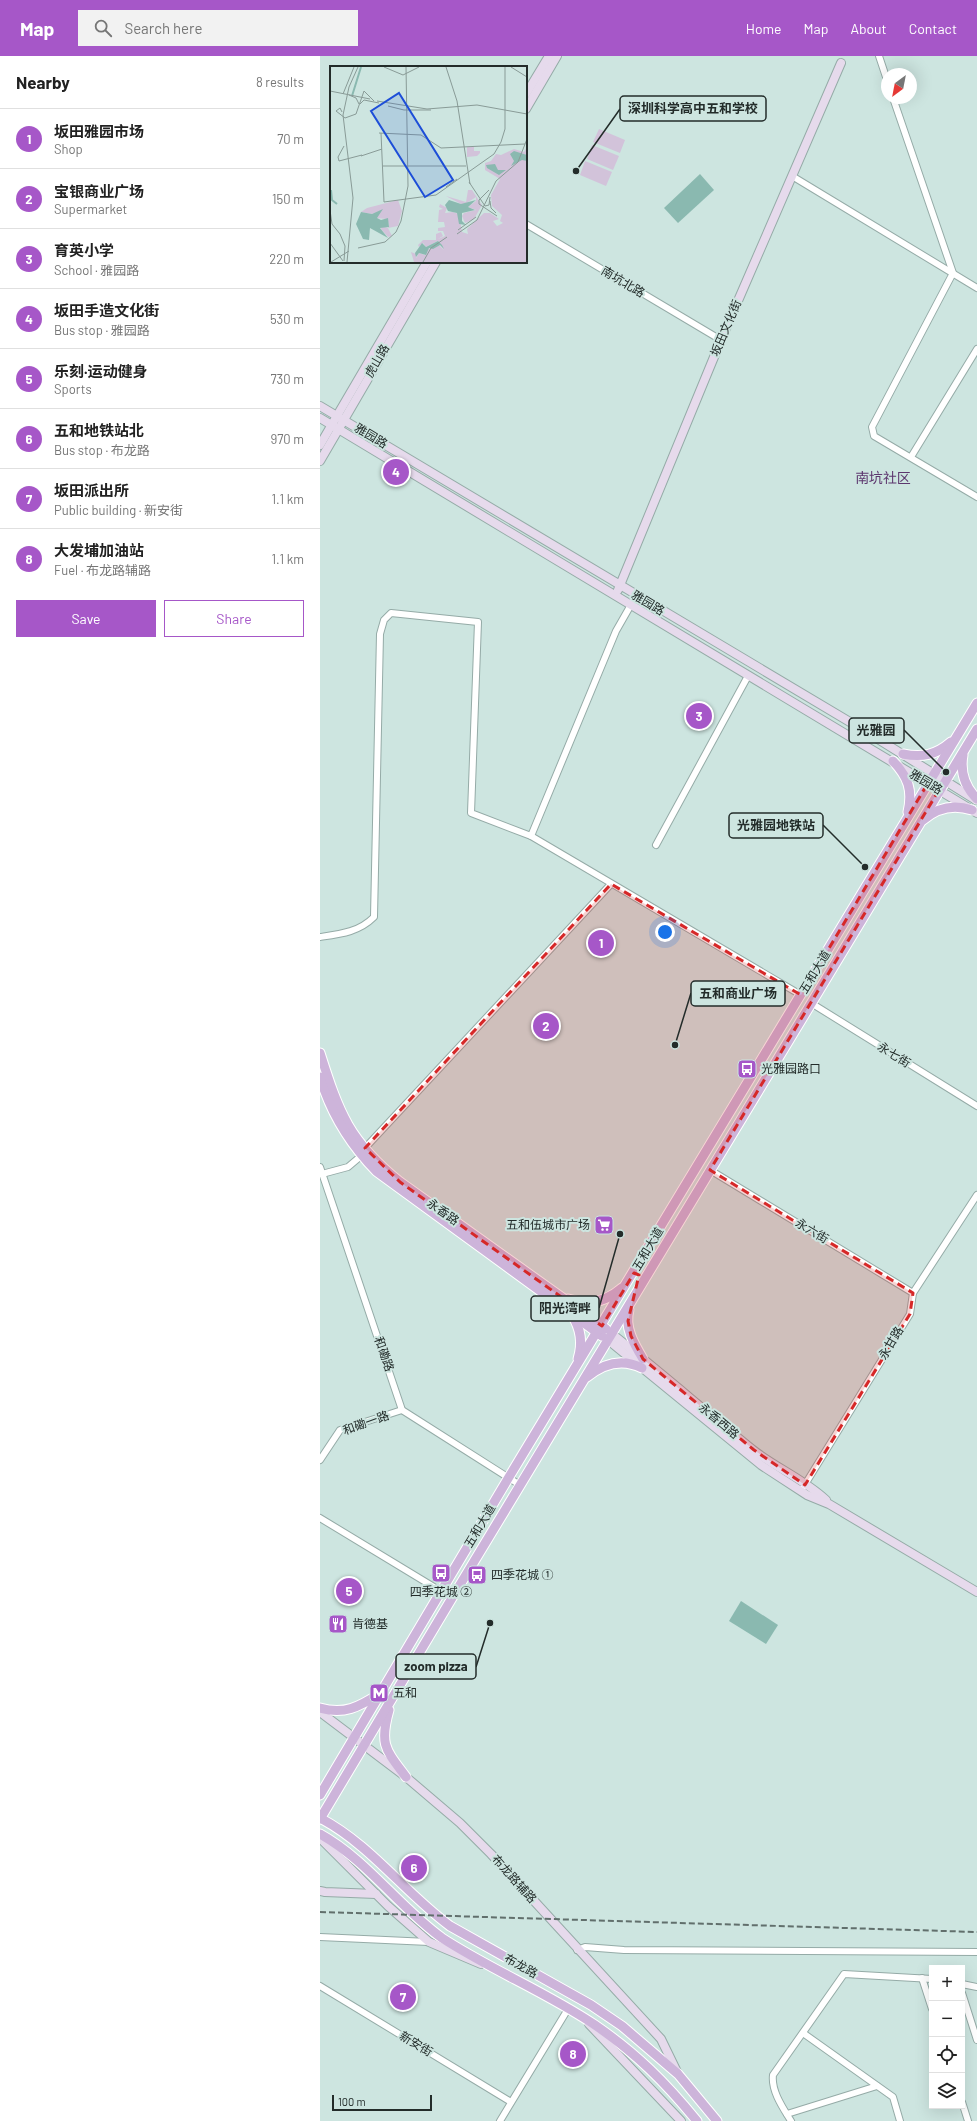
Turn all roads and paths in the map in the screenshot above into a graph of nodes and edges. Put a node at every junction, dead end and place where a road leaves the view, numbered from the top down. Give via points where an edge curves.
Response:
1 (549, 56) edge
2 (557, 56) edge
3 (879, 56) edge
4 (842, 63) dead end
5 (883, 68) edge
6 (527, 92) edge
7 (895, 104) edge
8 (527, 107) edge
9 (792, 176) junction
10 (527, 225) edge
11 (426, 263) edge
12 (435, 263) edge
13 (953, 273) junction
14 (977, 288) edge
15 (720, 340) junction
16 (977, 349) edge
17 (320, 406) edge
18 (320, 418) edge
19 (340, 418) junction
20 (334, 427) junction
21 (320, 444) edge
22 (911, 457) junction
23 (320, 461) edge
24 (977, 497) edge
25 (620, 586) junction
26 (616, 596) junction
27 (636, 596) junction
28 (631, 605) junction
29 (748, 676) junction
30 (977, 703) edge
31 (977, 729) edge
32 (865, 731) junction
33 (958, 735) junction
34 (859, 741) junction
35 (967, 746) junction
36 (903, 754) junction
37 (893, 761) junction
38 (934, 774) junction
39 (945, 781) junction
40 (928, 784) junction
41 (939, 790) junction
42 (977, 800) edge
43 (975, 812) edge
44 (904, 823) junction
45 (916, 829) junction
46 (531, 836) junction
47 (656, 845) dead end
48 (611, 884) junction
49 (320, 937) edge
50 (801, 995) junction
51 (811, 1003) junction
52 (320, 1053) edge
53 (322, 1071) edge
54 (977, 1106) edge
55 (363, 1152) junction
56 (320, 1167) edge
57 (710, 1170) junction
58 (322, 1174) junction
59 (977, 1195) edge
60 (628, 1282) junction
61 (640, 1288) junction
62 (913, 1293) junction
63 (561, 1296) junction
64 (633, 1300) junction
65 (566, 1309) junction
66 (600, 1329) junction
67 (610, 1337) junction
68 (643, 1363) junction
69 (573, 1373) junction
70 (582, 1383) junction
71 (402, 1410) junction
72 (320, 1460) edge
73 (509, 1477) junction
74 (520, 1485) junction
75 (803, 1488) junction
76 (320, 1518) edge
77 (441, 1592) junction
78 (977, 1592) edge
79 (452, 1598) junction
80 (382, 1692) junction
81 (392, 1698) junction
82 (320, 1708) edge
83 (320, 1712) edge
84 (354, 1738) junction
85 (364, 1745) junction
86 (406, 1777) junction
87 (320, 1795) edge
88 (320, 1819) edge
89 (320, 1834) edge
90 (320, 1838) edge
91 (320, 1890) edge
92 (376, 1894) junction
93 (320, 1937) edge
94 (429, 1942) junction
95 (577, 1950) junction
96 (977, 1952) edge
97 (497, 1969) junction
98 (922, 1978) junction
99 (929, 1979) edge
100 (965, 1985) edge
101 (320, 1986) edge
102 (977, 1987) edge
103 (929, 2001) edge
104 (965, 2001) edge
105 (568, 2009) junction
106 (583, 2018) junction
107 (803, 2033) junction
108 (977, 2040) edge
109 (678, 2074) junction
110 (877, 2086) junction
111 (511, 2102) junction
112 (964, 2109) edge
113 (786, 2114) junction
114 (679, 2120) edge
115 (500, 2121) edge
116 (697, 2121) edge
117 (716, 2121) edge
118 (791, 2121) edge
119 (900, 2121) edge
120 (968, 2121) edge

1 - 6 main road
2 - 8 main road
3 - 5 street
4 - 9 main road, 坂田文化街
7 - 13 street
9 - 13 street
9 - 15 main road, 坂田文化街
10 - 15 street, 南坑北路
11 - 19 main road, 虎山路
12 - 19 main road, 虎山路
13 - 14 street
13 - 22 street via 872,427 874,436
15 - 25 main road, 坂田文化街
16 - 22 street
17 - 19 main road, 雅园路
18 - 20 main road, 雅园路
19 - 20 main road, 虎山路
19 - 25 main road, 雅园路
20 - 21 main road, 虎山路
20 - 23 main road, 虎山路
20 - 26 main road, 雅园路
22 - 24 street
25 - 26 main road, 坂田文化街
25 - 27 main road, 雅园路
26 - 28 main road, 雅园路
27 - 28 street
27 - 32 main road, 雅园路
28 - 29 main road, 雅园路
28 - 46 street via 616,631
29 - 34 main road, 雅园路
29 - 47 street
30 - 33 main road, 五和大道
31 - 35 main road, 五和大道
32 - 34 main road
32 - 36 main road, 雅园路
33 - 36 main road via 931,754
33 - 38 main road, 五和大道
34 - 37 main road, 雅园路
35 - 39 main road, 五和大道
35 - 42 main road via 962,761 962,772 967,786
36 - 38 main road, 雅园路
37 - 40 main road, 雅园路
37 - 44 main road via 904,774 911,791
38 - 39 main road, 雅园路
38 - 40 main road, 五和大道
39 - 41 main road, 五和大道
39 - 42 main road, 雅园路
40 - 41 main road, 雅园路
40 - 44 main road, 五和大道
41 - 43 main road, 雅园路
41 - 45 main road, 五和大道
43 - 45 main road via 959,806 948,807 927,817
44 - 50 main road, 五和大道
45 - 51 main road, 五和大道
46 - 48 street
46 - 49 street via 470,813 478,622 391,613 384,620 380,634 374,917 354,931
48 - 50 street
48 - 55 street
50 - 60 main road, 五和大道
51 - 54 street, 永七街
51 - 57 main road, 五和大道
52 - 53 main road, 永香路
53 - 55 main road, 永香路 via 326,1096 338,1123
55 - 58 street via 348,1167
55 - 63 main road, 永香路 via 400,1182
55 - 65 main road, 永香路 via 376,1171 397,1188
56 - 58 street, 和磡路
57 - 61 main road, 五和大道
57 - 62 street, 永六街
58 - 71 street, 和磡路
59 - 62 street, 永甘路
60 - 61 main road
60 - 63 main road via 614,1295 601,1302 578,1302
60 - 66 main road, 五和大道
61 - 64 main road, 五和大道
62 - 75 street, 永甘路 via 910,1314
63 - 66 main road, 永香路
64 - 67 main road, 五和大道
64 - 68 main road via 628,1315 629,1328
65 - 66 main road, 永香路
65 - 69 main road via 575,1320 581,1334 581,1349
66 - 67 main road, 永香路
66 - 69 main road, 五和大道
67 - 68 main road, 永香西路
67 - 70 main road, 五和大道
68 - 70 main road via 615,1362 599,1369
68 - 75 main road, 永香西路 via 761,1465
69 - 70 main road
69 - 73 main road, 五和大道
70 - 74 main road, 五和大道
71 - 72 street, 和磡一路 via 340,1430
71 - 73 street
73 - 74 street
73 - 77 main road, 五和大道
74 - 79 main road, 五和大道
75 - 78 main road, 永香西路
76 - 77 street
77 - 79 street
77 - 80 main road, 五和大道
79 - 81 main road, 五和大道
80 - 82 main road via 352,1710 335,1711
80 - 84 main road, 五和大道
81 - 85 main road, 五和大道
81 - 86 main road via 384,1730 384,1743 390,1756
83 - 84 main road, 布龙路辅路
84 - 85 main road, 布龙路辅路
84 - 87 main road, 五和大道
85 - 86 main road, 布龙路辅路
85 - 88 main road, 五和大道
86 - 95 main road, 布龙路辅路 via 476,1838
88 - 109 main road, 布龙路 via 336,1826 368,1852 450,1926 591,2005 636,2037
89 - 97 main road, 布龙路 via 359,1863 431,1930 452,1945
90 - 92 main road
91 - 92 main road
92 - 94 main road
93 - 94 street
94 - 97 main road
95 - 96 street via 585,1947 624,1950
95 - 109 main road, 布龙路辅路 via 661,2039
97 - 105 main road, 布龙路
98 - 99 street
98 - 103 street
98 - 107 street via 844,1974
100 - 102 street
101 - 111 street, 新安街
104 - 108 street
105 - 106 main road, 布龙路
105 - 111 street
106 - 114 main road
106 - 116 main road, 布龙路 via 620,2043 654,2072
107 - 110 street
107 - 113 street via 773,2075 775,2091
109 - 117 main road, 布龙路
110 - 113 street
110 - 119 street via 893,2097
111 - 115 street
112 - 120 street
113 - 118 street

